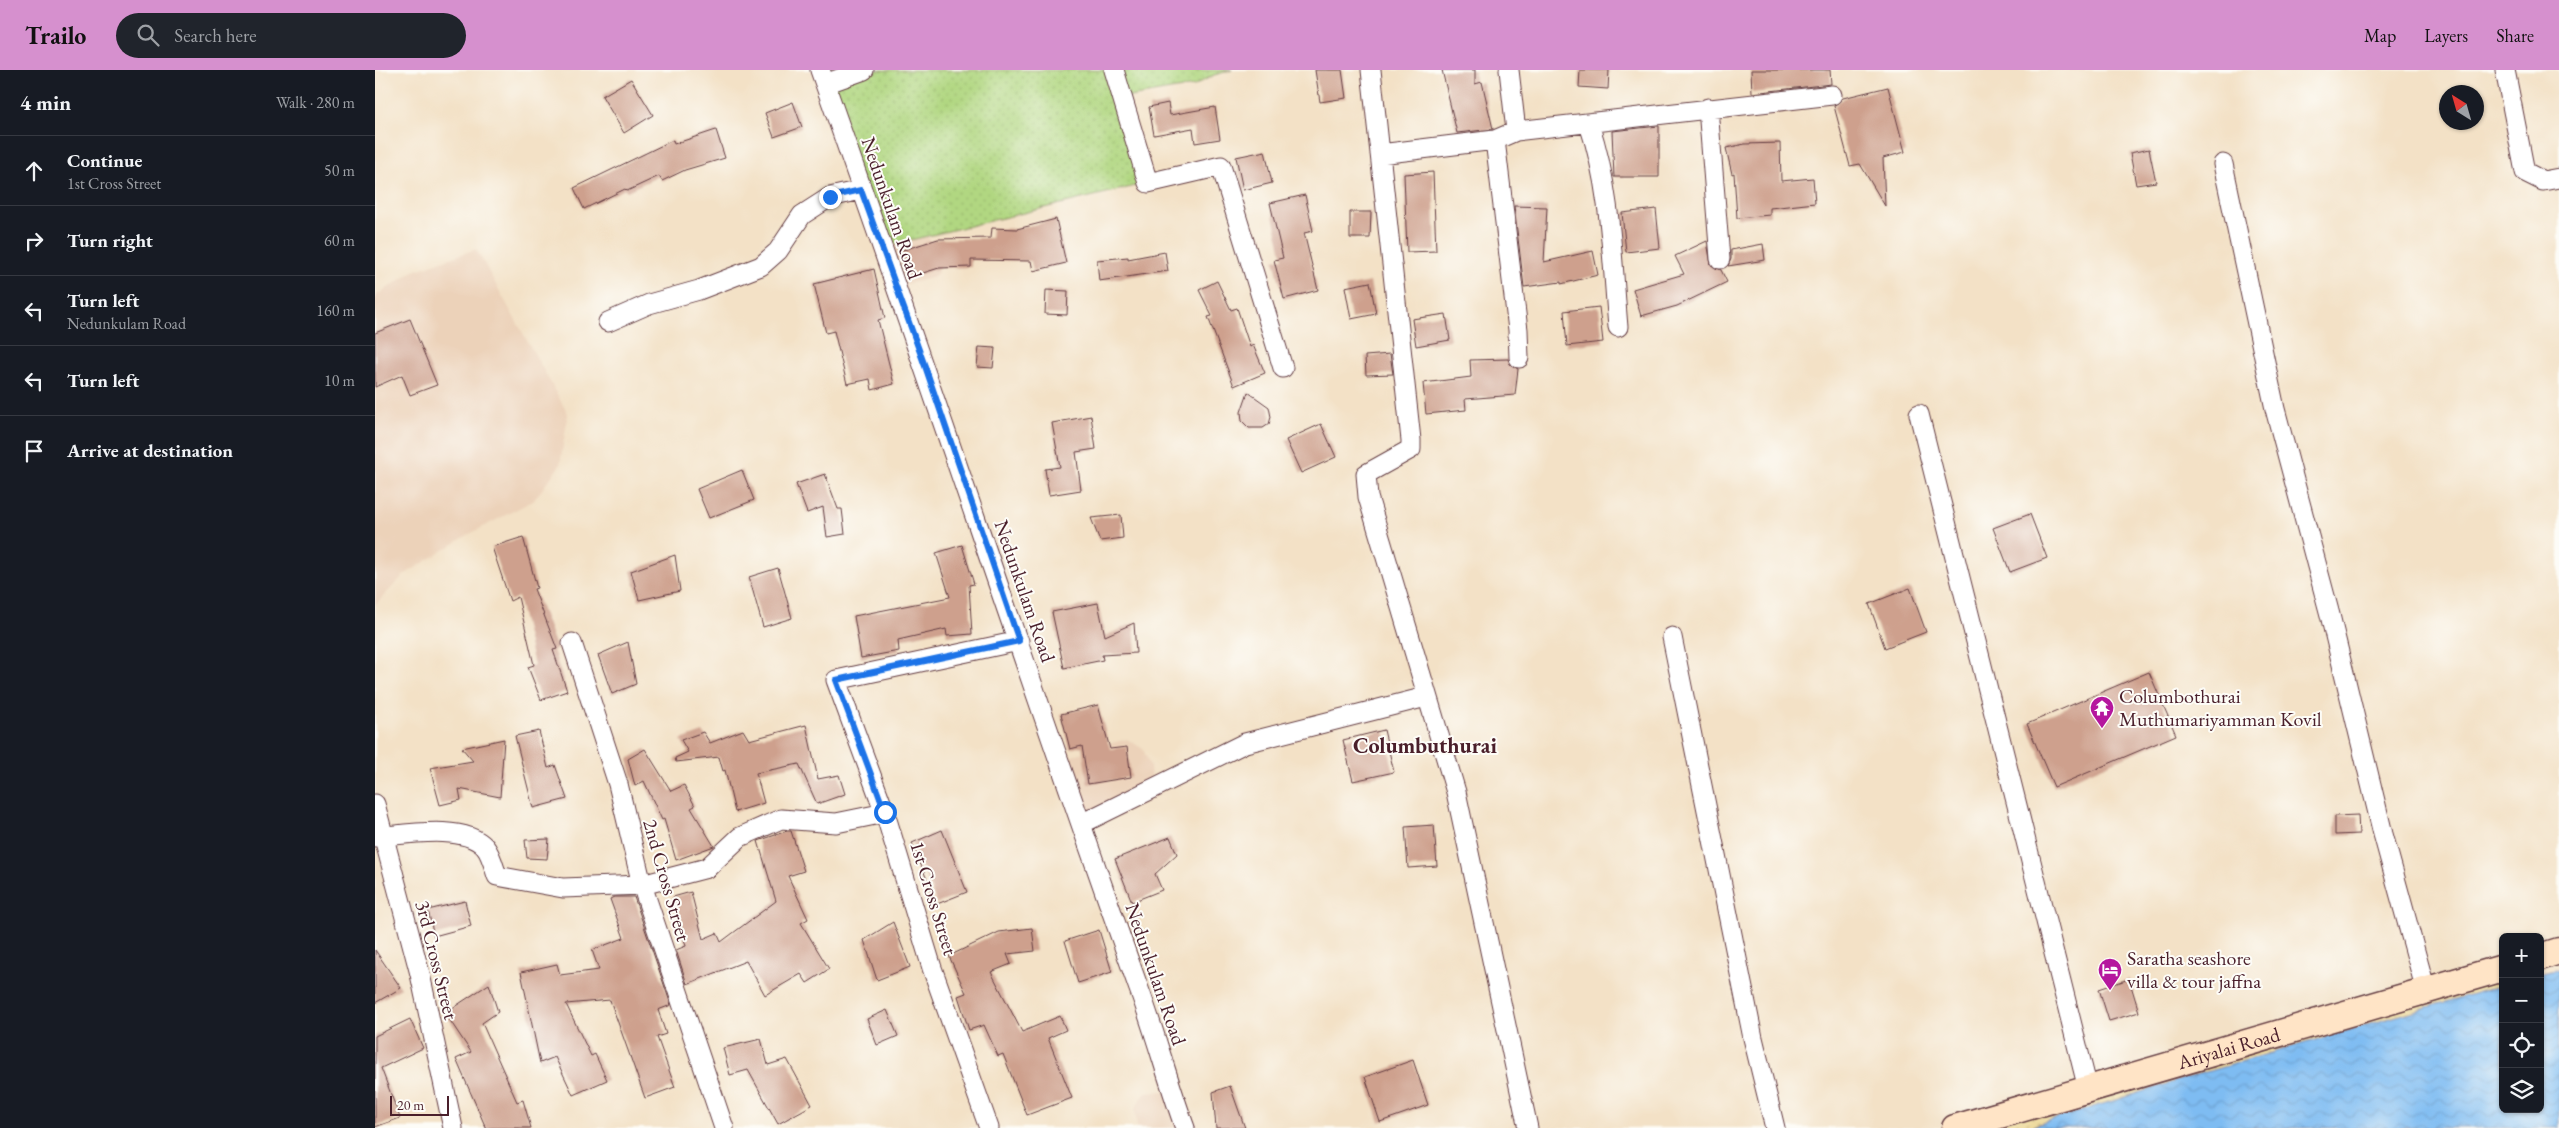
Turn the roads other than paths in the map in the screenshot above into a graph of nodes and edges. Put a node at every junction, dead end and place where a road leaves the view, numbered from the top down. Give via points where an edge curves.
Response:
1 (864, 70) edge
2 (1114, 70) edge
3 (1371, 70) edge
4 (1509, 70) edge
5 (2505, 70) edge
6 (822, 77) edge
7 (1833, 95) dead end
8 (1707, 108) junction
9 (1589, 124) junction
10 (1516, 131) junction
11 (1495, 140) junction
12 (1380, 154) junction
13 (2223, 164) dead end
14 (2559, 178) edge
15 (861, 190) junction
16 (1720, 259) dead end
17 (608, 322) dead end
18 (1618, 327) dead end
19 (1519, 358) dead end
20 (1283, 368) dead end
21 (1919, 414) dead end
22 (1672, 637) dead end
23 (1019, 641) junction
24 (572, 643) dead end
25 (1426, 697) junction
26 (375, 804) edge
27 (885, 812) junction
28 (1081, 824) junction
29 (379, 837) edge
30 (642, 885) junction
31 (2559, 951) edge
32 (2544, 956) edge
33 (2499, 969) edge
34 (2426, 991) junction
35 (2088, 1089) junction
36 (453, 1128) edge
37 (723, 1128) edge
38 (989, 1128) edge
39 (1185, 1128) edge
40 (1528, 1128) edge
41 (1775, 1128) edge
42 (1955, 1128) edge

1 - 6 street
2 - 20 street via 1148,183 1221,166
3 - 12 street
4 - 10 street
5 - 14 street via 2525,172 2543,181
6 - 15 street, Nedunkulam Road
7 - 8 street
8 - 9 street
8 - 16 street
9 - 10 street
9 - 18 street via 1599,152 1609,213
10 - 11 street
11 - 12 street
11 - 19 street
12 - 25 street via 1411,449 1366,474 1368,497
13 - 34 street via 2275,409
15 - 17 street via 830,197 802,215 778,251 761,266 699,290 649,304
15 - 23 street, Nedunkulam Road
21 - 35 street
22 - 41 street via 1753,1038
23 - 27 street, 1st Cross Street via 836,680
23 - 28 street, Nedunkulam Road
24 - 30 street, 2nd Cross Street via 617,784
25 - 28 street via 1245,742
25 - 40 street via 1456,792
26 - 29 street, 3rd Cross Street
27 - 30 street via 836,822 781,820 740,837 707,868
27 - 38 street, 1st Cross Street via 932,968
28 - 39 street, Nedunkulam Road
29 - 30 street via 421,831 475,838 486,848 497,876 516,880 563,888
29 - 36 street, 3rd Cross Street via 420,974
30 - 37 street, 2nd Cross Street
31 - 32 street
33 - 34 street, Ariyalai Road
34 - 35 street, Ariyalai Road
35 - 42 street, Ariyalai Road

